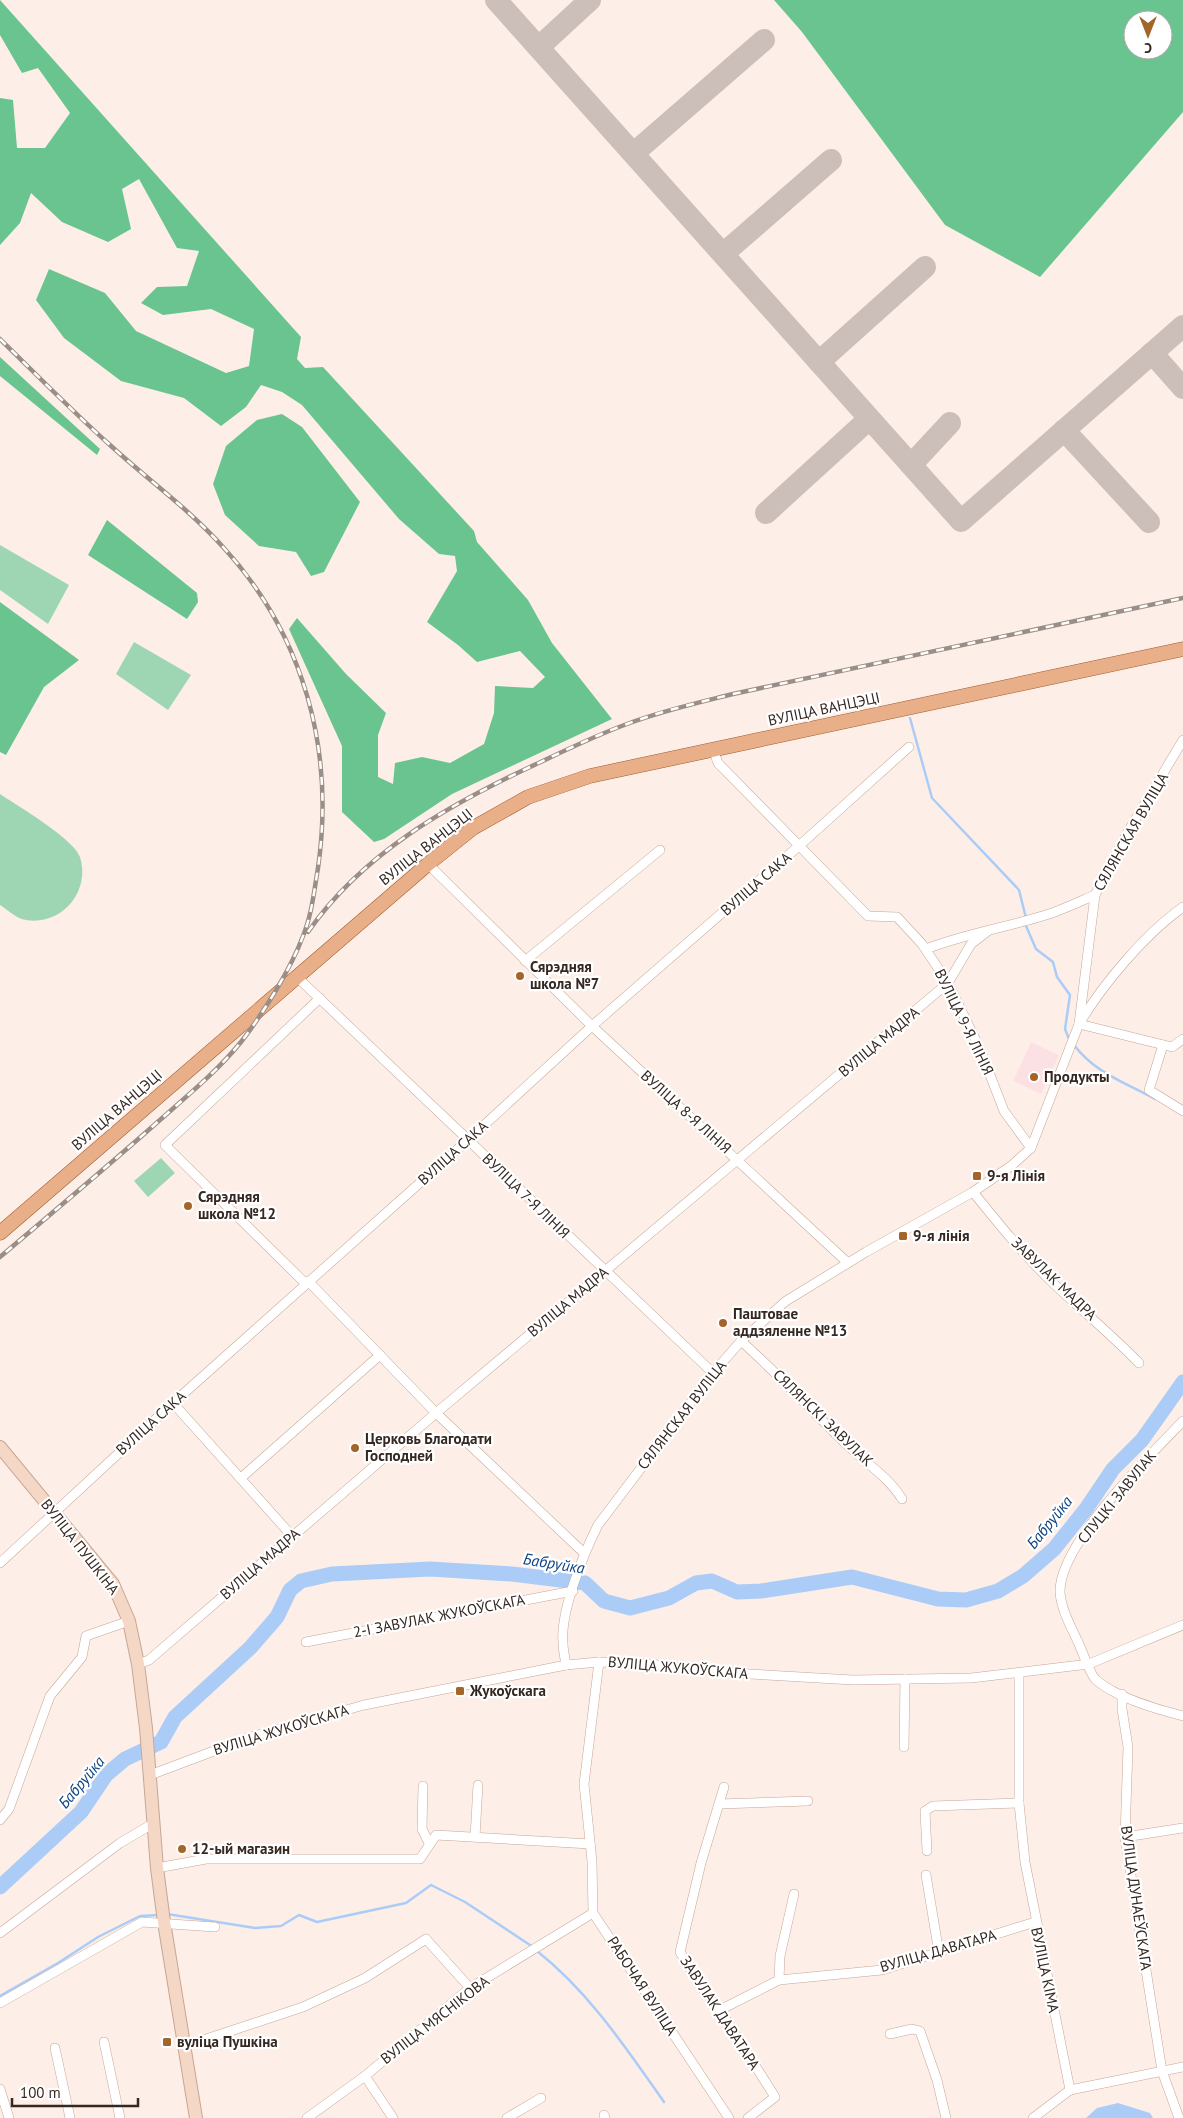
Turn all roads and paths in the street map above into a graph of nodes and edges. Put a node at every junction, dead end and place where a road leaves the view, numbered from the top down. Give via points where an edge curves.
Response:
1 (1183, 649) edge
2 (1183, 740) edge
3 (909, 747) dead end
4 (713, 749) junction
5 (800, 845) junction
6 (660, 850) dead end
7 (428, 864) junction
8 (1094, 895) junction
9 (1183, 907) edge
10 (988, 931) junction
11 (926, 950) junction
12 (525, 961) junction
13 (297, 977) junction
14 (948, 983) junction
15 (320, 998) junction
16 (1079, 1024) junction
17 (592, 1026) junction
18 (1183, 1039) edge
19 (1164, 1045) junction
20 (1183, 1111) edge
21 (468, 1139) junction
22 (1031, 1148) junction
23 (738, 1160) junction
24 (972, 1192) junction
25 (0, 1232) edge
26 (848, 1262) junction
27 (604, 1271) junction
28 (306, 1282) junction
29 (741, 1341) junction
30 (380, 1355) junction
31 (1139, 1363) dead end
32 (713, 1373) junction
33 (173, 1403) junction
34 (436, 1413) junction
35 (1183, 1421) edge
36 (0, 1447) edge
37 (242, 1478) junction
38 (902, 1499) dead end
39 (54, 1512) junction
40 (292, 1536) junction
41 (584, 1553) junction
42 (0, 1562) edge
43 (573, 1591) junction
44 (129, 1621) junction
45 (1183, 1625) edge
46 (306, 1642) dead end
47 (599, 1662) junction
48 (138, 1664) junction
49 (1089, 1664) junction
50 (566, 1666) junction
51 (1019, 1673) junction
52 (905, 1679) junction
53 (1122, 1694) junction
54 (1183, 1716) edge
55 (904, 1747) dead end
56 (150, 1775) junction
57 (478, 1785) dead end
58 (424, 1786) dead end
59 (724, 1787) dead end
60 (808, 1801) dead end
61 (1019, 1803) junction
62 (719, 1804) junction
63 (0, 1820) edge
64 (154, 1823) junction
65 (1183, 1828) edge
66 (475, 1838) junction
67 (1125, 1838) junction
68 (429, 1843) junction
69 (590, 1844) junction
70 (927, 1851) dead end
71 (157, 1868) junction
72 (926, 1875) dead end
73 (794, 1894) dead end
74 (593, 1913) junction
75 (163, 1917) junction
76 (1035, 1922) junction
77 (215, 1927) dead end
78 (0, 1933) edge
79 (939, 1953) junction
80 (779, 1980) junction
81 (470, 1988) junction
82 (0, 2002) edge
83 (720, 2010) junction
84 (890, 2034) dead end
85 (104, 2042) dead end
86 (185, 2046) junction
87 (55, 2048) dead end
88 (1183, 2067) edge
89 (1162, 2070) junction
90 (365, 2076) junction
91 (0, 2089) edge
92 (1070, 2090) junction
93 (541, 2098) dead end
94 (9, 2118) edge
95 (70, 2118) edge
96 (120, 2118) edge
97 (196, 2118) edge
98 (307, 2118) edge
99 (393, 2118) edge
100 (507, 2118) edge
101 (729, 2118) edge
102 (748, 2118) edge
103 (946, 2118) edge
104 (1034, 2118) edge
105 (1179, 2118) edge

1 - 4 main road, ВУЛІЦА ВАНЦЭЦІ
2 - 8 street, СЯЛЯНСКАЯ ВУЛІЦА
3 - 5 street, ВУЛІЦА САКА
4 - 5 street, ВУЛІЦА 9-Я ЛІНІЯ via 718,763
4 - 7 main road, ВУЛІЦА ВАНЦЭЦІ via 590,776 528,797 473,828
5 - 11 street, ВУЛІЦА 9-Я ЛІНІЯ via 868,916 897,917
5 - 17 street, ВУЛІЦА САКА
6 - 12 street
7 - 12 street, ВУЛІЦА 8-Я ЛІНІЯ
7 - 13 main road, ВУЛІЦА ВАНЦЭЦІ
8 - 10 street, ВУЛІЦА МАДРА via 1053,913
8 - 16 street, СЯЛЯНСКАЯ ВУЛІЦА
9 - 16 street via 1133,954 1095,997
10 - 11 street, ВУЛІЦА МАДРА via 958,937
10 - 14 street, ВУЛІЦА МАДРА via 971,944
11 - 14 street, ВУЛІЦА 9-Я ЛІНІЯ
12 - 17 street, ВУЛІЦА 8-Я ЛІНІЯ
13 - 15 street, ВУЛІЦА 7-Я ЛІНІЯ
13 - 25 main road, ВУЛІЦА ВАНЦЭЦІ
14 - 22 street, ВУЛІЦА 9-Я ЛІНІЯ via 980,1048 1004,1111
14 - 23 street, ВУЛІЦА МАДРА
15 - 21 street, ВУЛІЦА 7-Я ЛІНІЯ
15 - 28 street via 165,1145
16 - 19 street
16 - 22 street, СЯЛЯНСКАЯ ВУЛІЦА
17 - 21 street, ВУЛІЦА САКА
17 - 23 street, ВУЛІЦА 8-Я ЛІНІЯ
18 - 19 street via 1172,1047
19 - 20 street via 1149,1090
21 - 27 street, ВУЛІЦА 7-Я ЛІНІЯ
21 - 28 street, ВУЛІЦА САКА
22 - 24 street, СЯЛЯНСКАЯ ВУЛІЦА
23 - 26 street, ВУЛІЦА 8-Я ЛІНІЯ
23 - 27 street, ВУЛІЦА МАДРА
24 - 26 street, СЯЛЯНСКАЯ ВУЛІЦА
24 - 31 street, ЗАВУЛАК МАДРА via 1051,1281 1103,1326
26 - 29 street, СЯЛЯНСКАЯ ВУЛІЦА via 786,1301
27 - 32 street, ВУЛІЦА 7-Я ЛІНІЯ
27 - 34 street, ВУЛІЦА МАДРА
28 - 30 street
28 - 33 street, ВУЛІЦА САКА
29 - 32 street, СЯЛЯНСКАЯ ВУЛІЦА
29 - 38 street, СЯЛЯНСКІ ЗАВУЛАК via 893,1485
30 - 34 street
30 - 37 street
32 - 41 street, СЯЛЯНСКАЯ ВУЛІЦА via 598,1525
33 - 37 street
33 - 39 street, ВУЛІЦА САКА
34 - 40 street, ВУЛІЦА МАДРА
34 - 41 street
35 - 49 street, СЛУЦКІ ЗАВУЛАК via 1084,1534 1067,1565 1060,1591 1066,1618
36 - 39 main road, ВУЛІЦА ПУШКІНА
37 - 40 street
39 - 42 street, ВУЛІЦА САКА
39 - 44 main road, ВУЛІЦА ПУШКІНА via 114,1584
40 - 48 street, ВУЛІЦА МАДРА via 149,1660
41 - 43 street, СЯЛЯНСКАЯ ВУЛІЦА
43 - 46 street, 2-І ЗАВУЛАК ЖУКОЎСКАГА
43 - 50 street, СЯЛЯНСКАЯ ВУЛІЦА via 562,1641
44 - 48 main road, ВУЛІЦА ПУШКІНА
44 - 63 street via 86,1636 82,1657 50,1696 9,1809
45 - 49 street, ВУЛІЦА ЖУКОЎСКАГА
47 - 50 street, ВУЛІЦА ЖУКОЎСКАГА
47 - 52 street, ВУЛІЦА ЖУКОЎСКАГА via 853,1680
47 - 69 street via 584,1784
48 - 56 main road, ВУЛІЦА ПУШКІНА
49 - 51 street, ВУЛІЦА ЖУКОЎСКАГА
49 - 53 street, СЛУЦКІ ЗАВУЛАК via 1094,1679
50 - 56 street, ВУЛІЦА ЖУКОЎСКАГА via 364,1705 251,1737
51 - 52 street, ВУЛІЦА ЖУКОЎСКАГА via 972,1678
51 - 61 street, ВУЛІЦА КІМА
52 - 55 street
53 - 54 street, СЛУЦКІ ЗАВУЛАК
53 - 67 street, ВУЛІЦА ДУНАЕЎСКАГА via 1128,1747
56 - 64 main road, ВУЛІЦА ПУШКІНА
57 - 66 street
58 - 68 street via 422,1829
59 - 62 street, ЗАВУЛАК ДАВАТАРА
60 - 62 street
61 - 70 street via 933,1806 925,1811
61 - 76 street, ВУЛІЦА КІМА
62 - 83 street, ЗАВУЛАК ДАВАТАРА via 680,1952
64 - 71 main road, ВУЛІЦА ПУШКІНА
64 - 78 street via 120,1843
65 - 67 street
66 - 68 street via 436,1835
66 - 69 street
67 - 89 street, ВУЛІЦА ДУНАЕЎСКАГА
68 - 71 street via 420,1859 206,1859
69 - 74 street
71 - 75 main road, ВУЛІЦА ПУШКІНА
72 - 79 street
73 - 80 street via 780,1956
74 - 81 street, ВУЛІЦА МЯСНІКОВА
74 - 101 street, РАБОЧАЯ ВУЛІЦА
75 - 77 street
75 - 82 street via 124,1930
75 - 86 main road, ВУЛІЦА ПУШКІНА
76 - 79 street, ВУЛІЦА ДАВАТАРА
76 - 92 street, ВУЛІЦА КІМА
79 - 80 street, ВУЛІЦА ДАВАТАРА via 882,1970
80 - 83 street, ВУЛІЦА ДАВАТАРА
81 - 86 street via 426,1939 365,1978 302,2007
81 - 90 street, ВУЛІЦА МЯСНІКОВА
83 - 102 street, ЗАВУЛАК ДАВАТАРА via 775,2097
84 - 103 street via 912,2029 920,2031
85 - 96 street
86 - 97 main road, ВУЛІЦА ПУШКІНА
87 - 95 street
88 - 89 street
89 - 92 street
89 - 105 street, ВУЛІЦА ДУНАЕЎСКАГА
90 - 98 street, ВУЛІЦА МЯСНІКОВА
90 - 99 street
91 - 94 street
92 - 104 street
93 - 100 street

